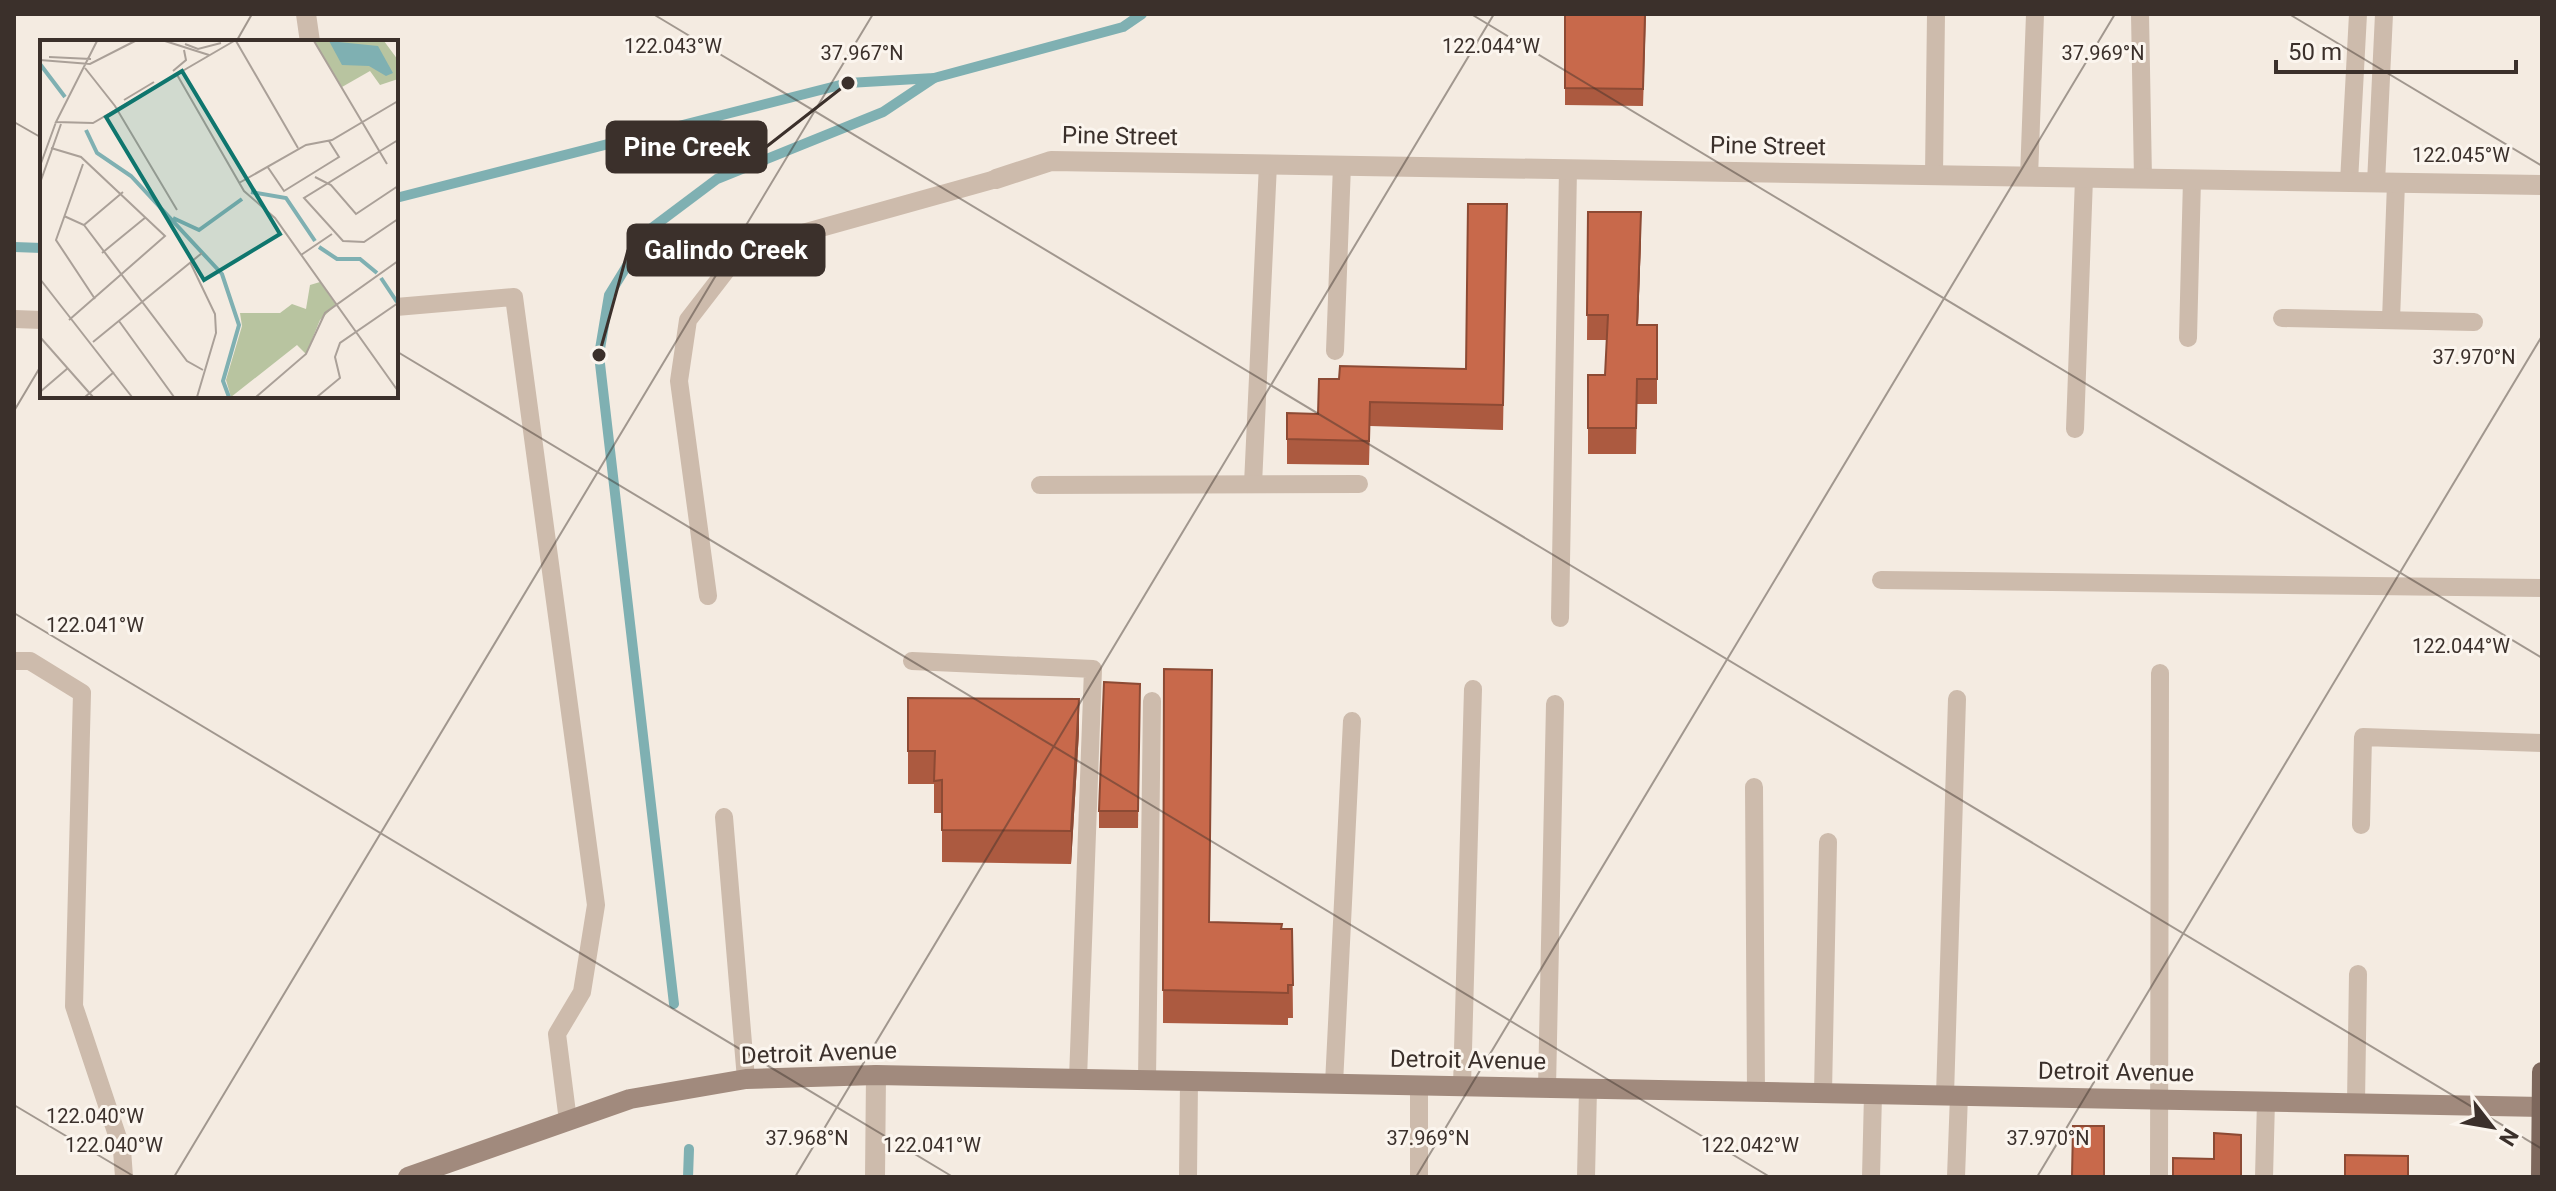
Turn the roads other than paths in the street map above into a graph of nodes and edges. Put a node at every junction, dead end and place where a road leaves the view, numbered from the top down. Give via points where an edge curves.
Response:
1 (306, 14) edge
2 (1936, 14) edge
3 (2035, 14) edge
4 (2140, 14) edge
5 (2358, 14) edge
6 (2384, 14) edge
7 (310, 40) edge
8 (1268, 164) junction
9 (1342, 165) junction
10 (1568, 169) junction
11 (1934, 175) junction
12 (2029, 177) junction
13 (2084, 178) junction
14 (996, 179) joint
15 (2143, 179) junction
16 (2192, 179) junction
17 (2349, 182) junction
18 (2386, 183) junction
19 (2542, 185) edge
20 (398, 307) edge
21 (2282, 318) dead end
22 (14, 319) edge
23 (40, 320) edge
24 (2391, 320) junction
25 (2474, 322) dead end
26 (2188, 338) dead end
27 (1335, 351) dead end
28 (2075, 429) dead end
29 (1253, 484) junction
30 (1359, 484) dead end
31 (1040, 485) dead end
32 (1881, 580) dead end
33 (2542, 588) edge
34 (708, 596) dead end
35 (1560, 618) dead end
36 (14, 661) edge
37 (912, 661) dead end
38 (2160, 673) dead end
39 (1473, 689) dead end
40 (1957, 699) dead end
41 (1152, 701) dead end
42 (1555, 704) dead end
43 (1352, 721) dead end
44 (2542, 743) edge
45 (1754, 787) dead end
46 (724, 817) dead end
47 (2361, 825) dead end
48 (1828, 842) dead end
49 (2358, 974) dead end
50 (2542, 1072) edge
51 (876, 1075) junction
52 (746, 1079) junction
53 (1078, 1079) junction
54 (1147, 1080) junction
55 (1189, 1081) junction
56 (1334, 1084) junction
57 (1419, 1085) junction
58 (1462, 1086) junction
59 (1547, 1088) junction
60 (1588, 1089) junction
61 (1756, 1092) junction
62 (1823, 1093) junction
63 (1873, 1094) junction
64 (1952, 1096) junction
65 (2160, 1099) junction
66 (2266, 1101) junction
67 (2356, 1103) junction
68 (2542, 1107) edge
69 (568, 1121) junction
70 (124, 1177) edge
71 (408, 1177) edge
72 (875, 1177) edge
73 (1188, 1177) edge
74 (1419, 1177) edge
75 (1586, 1177) edge
76 (1871, 1177) edge
77 (1956, 1177) edge
78 (2159, 1177) edge
79 (2264, 1177) edge
80 (2541, 1177) edge

1 - 7 street
2 - 11 lane
3 - 12 lane
4 - 15 lane
5 - 17 lane
6 - 18 lane
8 - 9 street, Pine Street
8 - 14 street, Pine Street via 1051,161
8 - 29 lane
9 - 10 street, Pine Street
9 - 27 lane
10 - 11 street, Pine Street
10 - 35 lane
11 - 12 street, Pine Street
12 - 13 street, Pine Street
13 - 15 street, Pine Street
13 - 28 lane
14 - 34 lane via 742,250 688,320 679,381
15 - 16 street, Pine Street
16 - 17 street, Pine Street
16 - 26 lane
17 - 18 street, Pine Street
18 - 19 street, Pine Street
18 - 24 lane
20 - 69 lane via 514,297 596,905 582,992 557,1034
21 - 24 lane
22 - 23 lane
24 - 25 lane
29 - 30 lane
29 - 31 lane
32 - 33 lane
36 - 70 lane via 30,661 82,693 74,1006 122,1150
37 - 53 lane via 1093,669
38 - 65 lane
39 - 58 lane
40 - 64 lane
41 - 54 lane
42 - 59 lane
43 - 56 lane
44 - 47 lane via 2363,737
45 - 61 lane
46 - 52 lane
48 - 62 lane
49 - 67 lane
50 - 68 main road
51 - 52 street, Detroit Avenue
51 - 53 street, Detroit Avenue
51 - 72 street
52 - 69 street, Detroit Avenue via 630,1099
53 - 54 street, Detroit Avenue
54 - 55 street, Detroit Avenue
55 - 56 street, Detroit Avenue
55 - 73 lane
56 - 57 street, Detroit Avenue
57 - 58 street, Detroit Avenue
57 - 74 lane
58 - 59 street, Detroit Avenue
59 - 60 street, Detroit Avenue
60 - 61 street, Detroit Avenue
60 - 75 lane
61 - 62 street, Detroit Avenue
62 - 63 street, Detroit Avenue
63 - 64 street, Detroit Avenue
63 - 76 lane
64 - 65 street, Detroit Avenue
64 - 77 lane
65 - 66 street, Detroit Avenue
65 - 78 lane
66 - 67 street, Detroit Avenue
66 - 79 lane
67 - 68 street, Detroit Avenue
68 - 80 main road
69 - 71 street, Detroit Avenue

